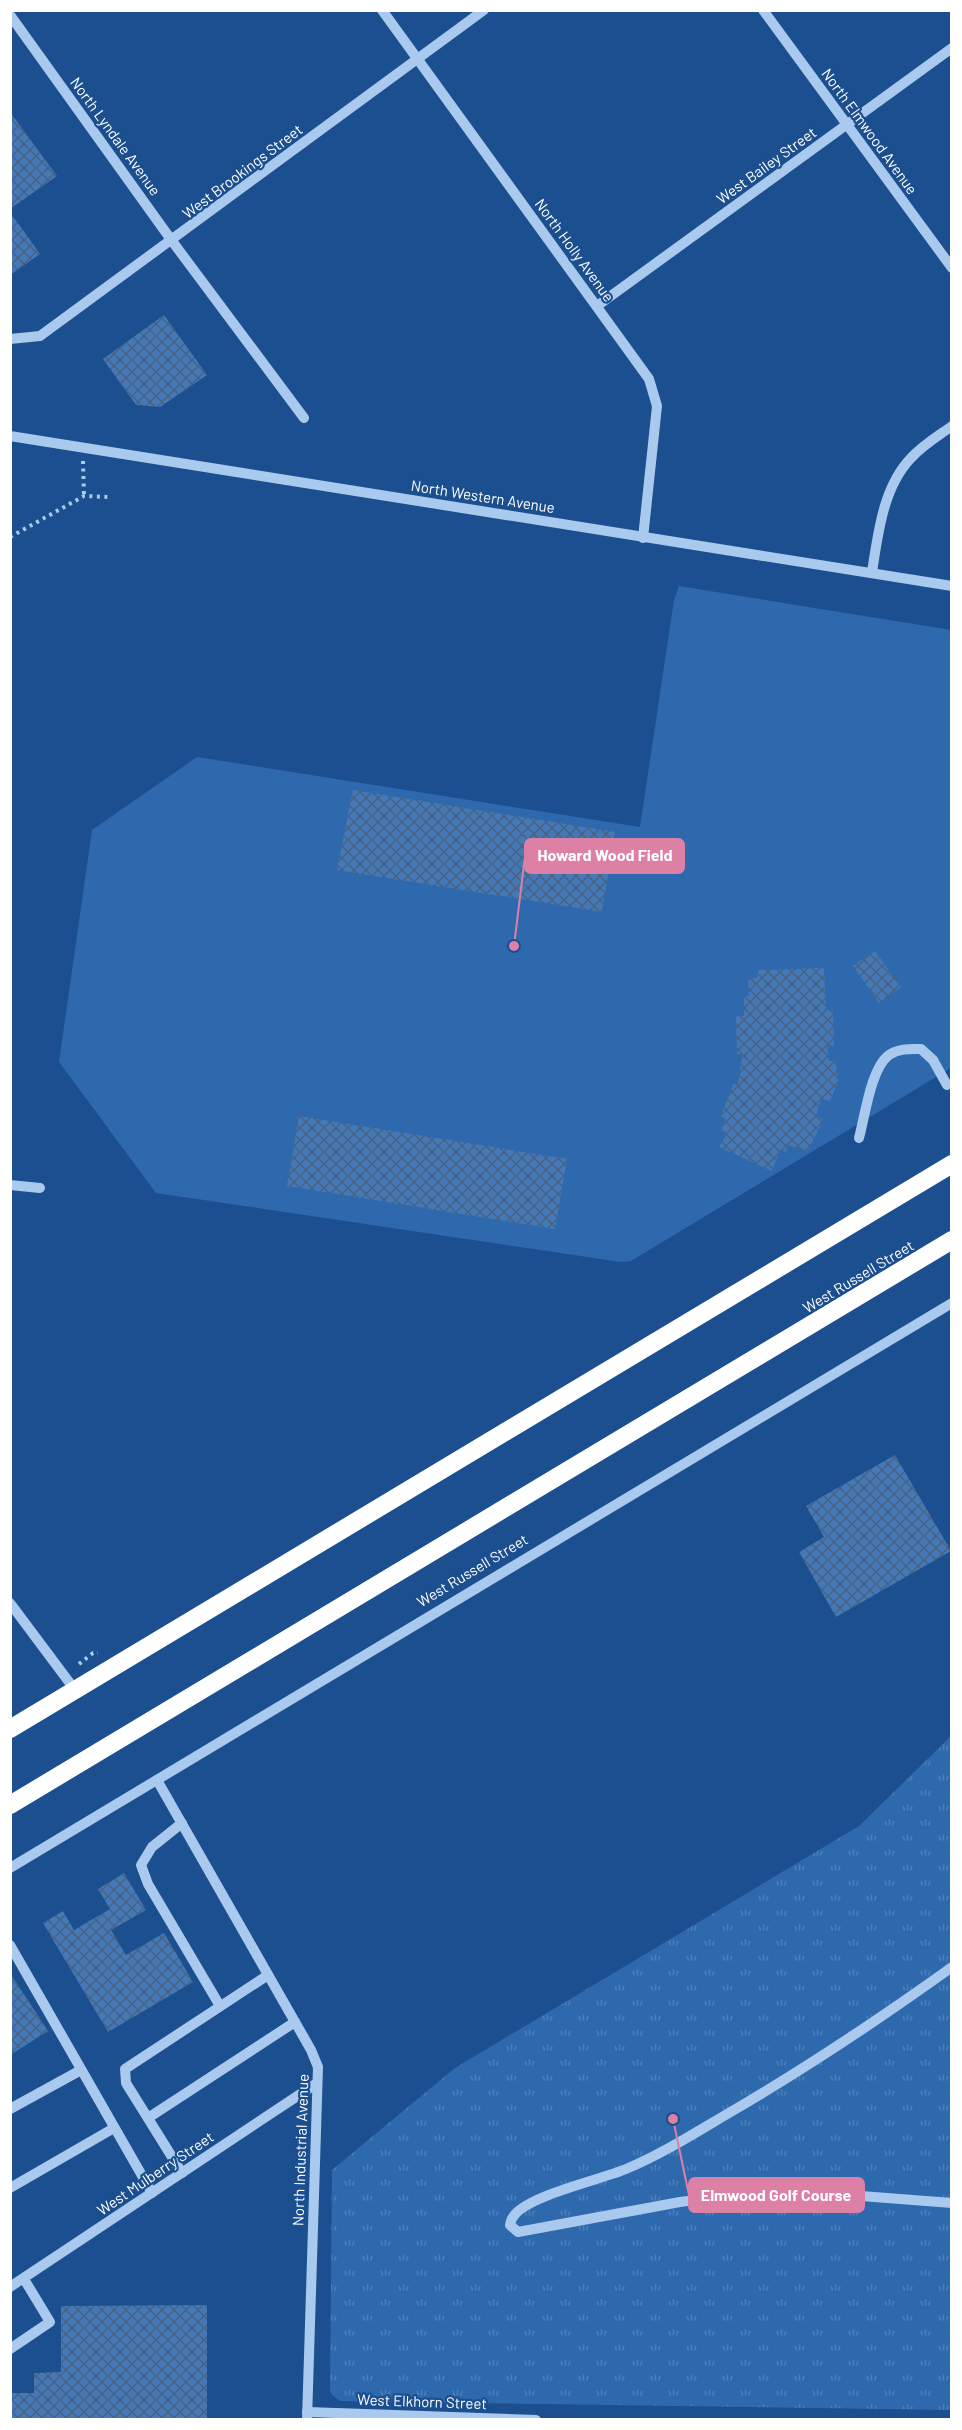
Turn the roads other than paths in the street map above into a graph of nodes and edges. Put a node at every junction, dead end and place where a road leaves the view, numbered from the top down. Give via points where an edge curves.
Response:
1 (382, 10) edge
2 (484, 10) edge
3 (764, 10) edge
4 (10, 15) edge
5 (951, 48) edge
6 (418, 59) junction
7 (847, 125) junction
8 (172, 241) junction
9 (951, 268) edge
10 (597, 306) junction
11 (10, 339) edge
12 (304, 418) dead end
13 (951, 426) edge
14 (10, 436) edge
15 (643, 538) junction
16 (872, 573) junction
17 (951, 586) edge
18 (947, 1085) dead end
19 (860, 1138) dead end
20 (951, 1164) edge
21 (10, 1185) edge
22 (40, 1188) dead end
23 (951, 1240) edge
24 (951, 1303) edge
25 (10, 1603) edge
26 (75, 1690) junction
27 (10, 1729) edge
28 (157, 1780) junction
29 (10, 1805) edge
30 (182, 1823) junction
31 (10, 1869) edge
32 (10, 1945) edge
33 (951, 1967) edge
34 (268, 1975) junction
35 (220, 2006) junction
36 (295, 2022) junction
37 (81, 2070) junction
38 (317, 2083) junction
39 (10, 2109) edge
40 (148, 2118) junction
41 (114, 2128) junction
42 (182, 2173) junction
43 (10, 2188) edge
44 (152, 2193) junction
45 (951, 2203) edge
46 (24, 2279) junction
47 (10, 2287) edge
48 (10, 2349) edge
49 (307, 2416) edge
50 (536, 2420) edge

1 - 6 street, North Holly Avenue
2 - 6 street, West Brookings Street
3 - 7 street, North Elmwood Avenue
4 - 8 street, North Lyndale Avenue
5 - 7 street, West Bailey Street
6 - 8 street, West Brookings Street
6 - 10 street, North Holly Avenue
7 - 9 street, North Elmwood Avenue
7 - 10 street, West Bailey Street
8 - 11 street, West Brookings Street via 40,336
8 - 12 street, North Lyndale Avenue
10 - 15 street, North Holly Avenue via 649,379 657,406
13 - 16 street via 910,459 898,476 879,524
14 - 15 street, North Western Avenue
15 - 16 street, North Western Avenue
16 - 17 street, North Western Avenue
18 - 19 street via 933,1060 921,1049 903,1049 889,1055 876,1071
20 - 26 highway
21 - 22 street
23 - 29 highway, West Russell Street
24 - 28 street, West Russell Street
25 - 26 street
26 - 27 highway
28 - 30 street, North Industrial Avenue
28 - 31 street, West Russell Street
30 - 34 street, North Industrial Avenue
30 - 35 street via 152,1847 141,1865 148,1884
32 - 37 street
33 - 45 street via 780,2083 653,2158 570,2186 522,2209 510,2225 518,2232 680,2202 766,2191
34 - 35 street
34 - 36 street, North Industrial Avenue
35 - 40 street via 125,2069 126,2084
36 - 38 street, North Industrial Avenue via 318,2067
36 - 40 street
37 - 39 street
37 - 41 street
38 - 42 street, West Mulberry Street
38 - 49 street, North Industrial Avenue
40 - 42 street
41 - 43 street
41 - 44 street
42 - 44 street, West Mulberry Street
44 - 46 street, West Mulberry Street
46 - 47 street, West Mulberry Street
46 - 48 street via 50,2322
49 - 50 street, West Elkhorn Street

